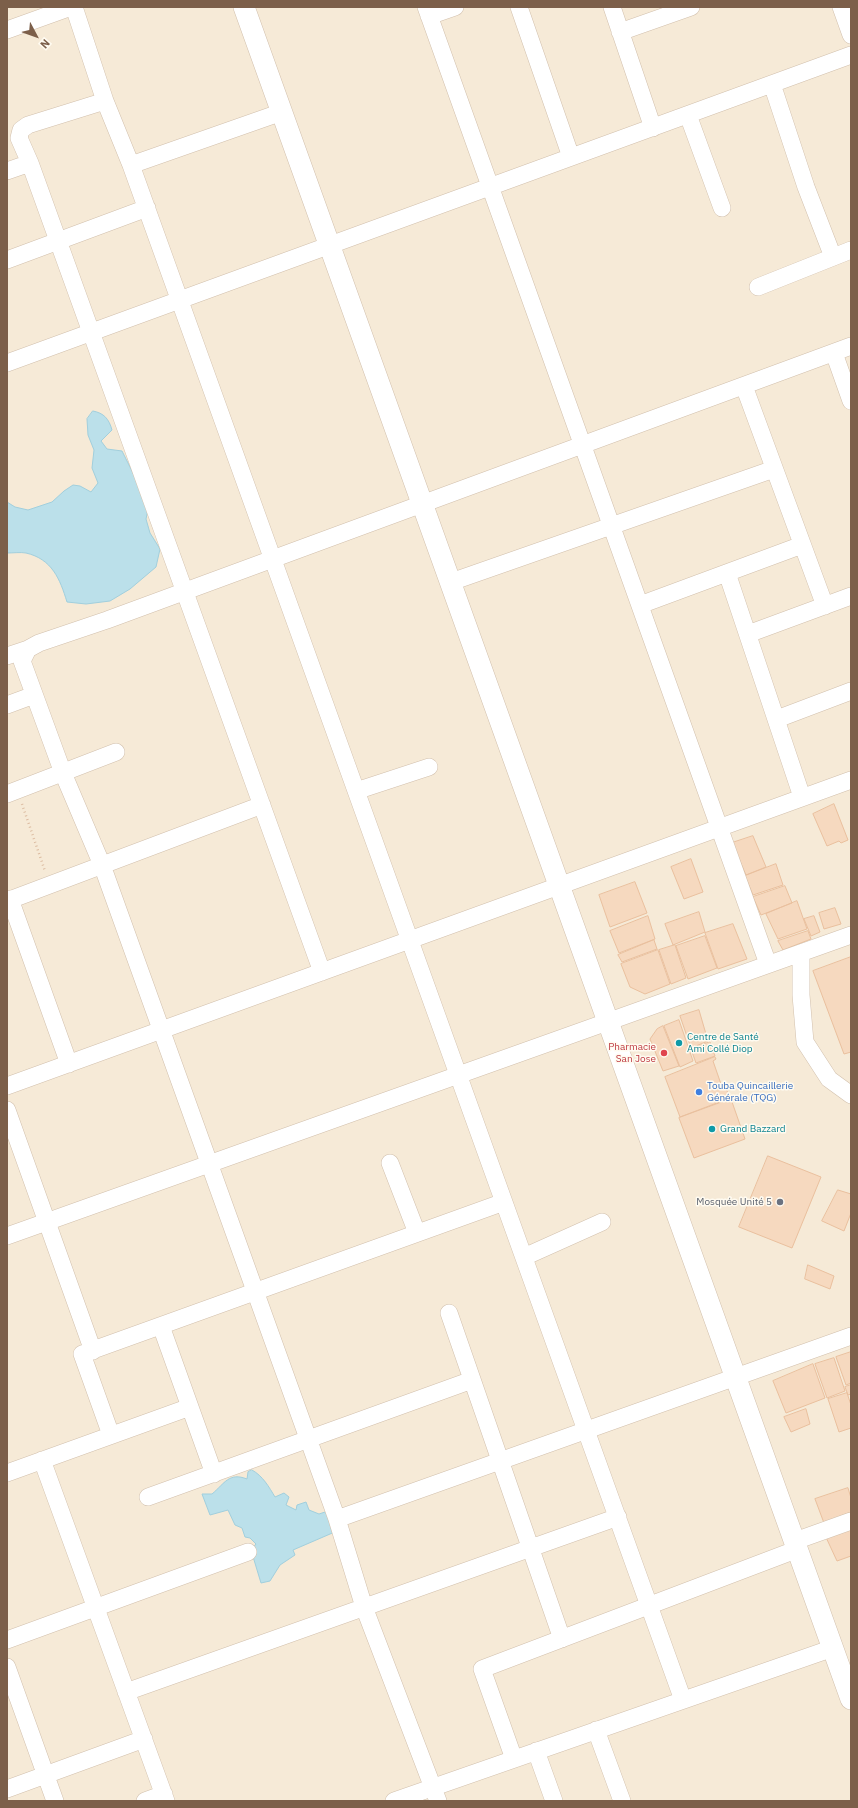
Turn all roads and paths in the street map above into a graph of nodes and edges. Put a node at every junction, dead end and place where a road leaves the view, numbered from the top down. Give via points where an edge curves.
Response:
1 (73, 7) edge
2 (244, 7) edge
3 (455, 7) edge
4 (519, 7) edge
5 (612, 7) edge
6 (691, 7) edge
7 (841, 7) edge
8 (428, 12) edge
9 (7, 30) edge
10 (620, 32) junction
11 (851, 35) edge
12 (851, 55) edge
13 (772, 84) junction
14 (105, 101) junction
15 (282, 112) junction
16 (688, 115) junction
17 (653, 128) junction
18 (571, 157) junction
19 (30, 163) junction
20 (131, 165) junction
21 (7, 171) edge
22 (490, 187) junction
23 (147, 208) junction
24 (722, 208) dead end
25 (58, 241) junction
26 (330, 246) junction
27 (851, 250) edge
28 (833, 257) junction
29 (7, 260) edge
30 (758, 286) dead end
31 (180, 300) junction
32 (91, 332) junction
33 (851, 346) edge
34 (834, 353) junction
35 (7, 363) edge
36 (744, 386) junction
37 (851, 401) edge
38 (583, 445) junction
39 (774, 469) junction
40 (422, 504) junction
41 (611, 526) junction
42 (802, 545) junction
43 (273, 559) junction
44 (727, 573) junction
45 (451, 582) junction
46 (185, 591) junction
47 (851, 596) edge
48 (640, 605) junction
49 (825, 606) junction
50 (748, 634) junction
51 (28, 649) junction
52 (7, 656) edge
53 (851, 691) edge
54 (34, 695) junction
55 (7, 705) edge
56 (777, 719) junction
57 (116, 752) dead end
58 (429, 767) dead end
59 (63, 773) junction
60 (851, 780) edge
61 (356, 791) junction
62 (12, 792) edge
63 (802, 797) junction
64 (262, 805) junction
65 (719, 827) junction
66 (102, 865) junction
67 (50, 884) junction
68 (559, 885) junction
69 (9, 900) edge
70 (851, 935) edge
71 (410, 940) junction
72 (801, 953) junction
73 (768, 964) junction
74 (322, 972) junction
75 (608, 1022) junction
76 (161, 1030) junction
77 (69, 1064) junction
78 (458, 1076) junction
79 (7, 1086) edge
80 (851, 1095) edge
81 (7, 1110) edge
82 (390, 1163) dead end
83 (209, 1165) junction
84 (504, 1202) junction
85 (602, 1222) dead end
86 (47, 1223) junction
87 (417, 1233) junction
88 (7, 1236) edge
89 (524, 1257) junction
90 (255, 1292) junction
91 (449, 1313) dead end
92 (161, 1326) junction
93 (851, 1336) edge
94 (93, 1350) junction
95 (736, 1377) junction
96 (472, 1380) junction
97 (190, 1407) junction
98 (586, 1430) junction
99 (111, 1435) junction
100 (308, 1440) junction
101 (42, 1460) junction
102 (500, 1461) junction
103 (7, 1473) edge
104 (214, 1474) junction
105 (148, 1497) dead end
106 (618, 1518) junction
107 (337, 1519) junction
108 (851, 1521) edge
109 (796, 1545) junction
110 (530, 1548) junction
111 (248, 1552) dead end
112 (649, 1605) junction
113 (364, 1607) junction
114 (96, 1608) junction
115 (562, 1639) junction
116 (7, 1640) edge
117 (833, 1648) junction
118 (7, 1667) edge
119 (126, 1692) junction
120 (851, 1699) edge
121 (683, 1700) junction
122 (596, 1730) junction
123 (144, 1739) junction
124 (536, 1752) junction
125 (514, 1759) junction
126 (46, 1775) junction
127 (7, 1789) edge
128 (435, 1794) edge
129 (165, 1798) edge
130 (55, 1801) edge
131 (145, 1801) edge
132 (394, 1801) edge
133 (554, 1801) edge
134 (622, 1801) edge

1 - 9 street
1 - 14 street
2 - 15 street
3 - 8 street
4 - 18 street
5 - 10 street
6 - 10 street
7 - 11 street
8 - 22 street
10 - 17 street
12 - 13 street
13 - 16 street
13 - 28 street via 806,187
14 - 19 street via 28,125 21,130 19,138
14 - 20 street
15 - 20 street
15 - 26 street
16 - 17 street
16 - 24 street
17 - 18 street
18 - 22 street
19 - 21 street
19 - 25 street
20 - 23 street
22 - 26 street
22 - 38 street
23 - 25 street
23 - 31 street
25 - 29 street
25 - 32 street
26 - 31 street
26 - 40 street
27 - 28 street
28 - 30 street
31 - 32 street
31 - 43 street
32 - 35 street
32 - 46 street
33 - 34 street
34 - 36 street
34 - 37 street
36 - 38 street
36 - 39 street
38 - 40 street
38 - 41 street
39 - 41 street
39 - 42 street
40 - 43 street
40 - 45 street
41 - 45 street
41 - 48 street
42 - 44 street
42 - 49 street
43 - 46 street
43 - 61 street
44 - 48 street
44 - 50 street
45 - 68 street
46 - 51 street via 39,642
46 - 64 street
47 - 49 street
48 - 65 street
49 - 50 street
50 - 56 street
51 - 52 street
51 - 54 street via 22,661
53 - 56 street
54 - 55 street
54 - 59 street
56 - 63 street
57 - 59 street
58 - 61 street
59 - 62 street
59 - 66 street
60 - 63 street
61 - 71 street
62 - 67 path
63 - 65 street
64 - 66 street
64 - 74 street
65 - 68 street
65 - 73 street
66 - 67 street
66 - 76 street
67 - 69 street
68 - 71 street
68 - 75 street
69 - 77 street
70 - 72 street
71 - 74 street
71 - 78 street
72 - 73 street
72 - 80 street via 805,1042 829,1079
73 - 75 street
74 - 76 street
75 - 78 street
75 - 95 street
76 - 77 street
76 - 83 street
77 - 79 street
78 - 83 street
78 - 84 street
81 - 86 street
82 - 87 street
83 - 86 street
83 - 90 street
84 - 87 street
84 - 89 street
85 - 89 street
86 - 88 street
86 - 94 street
87 - 90 street
89 - 98 street
90 - 92 street
90 - 100 street
91 - 96 street
92 - 94 street
92 - 97 street
93 - 95 street
94 - 99 street via 82,1354
95 - 98 street
95 - 109 street
96 - 100 street
96 - 102 street
97 - 99 street
97 - 104 street
98 - 102 street
98 - 106 street
99 - 101 street
100 - 104 street
100 - 107 street
101 - 103 street
101 - 114 street
102 - 107 street
102 - 110 street
104 - 105 street
106 - 110 street
106 - 112 street
107 - 113 street
108 - 109 street
109 - 112 street
109 - 117 street
110 - 113 street
110 - 115 street
111 - 114 street
112 - 115 street
112 - 121 street
113 - 119 street
113 - 128 street
114 - 116 street
114 - 119 street
115 - 125 street via 482,1669
117 - 120 street
117 - 121 street
118 - 126 street
119 - 123 street
121 - 122 street
122 - 124 street
122 - 134 street
123 - 126 street
123 - 129 street
124 - 125 street
124 - 133 street
125 - 128 street
126 - 127 street
126 - 130 street
128 - 132 street
129 - 131 street

